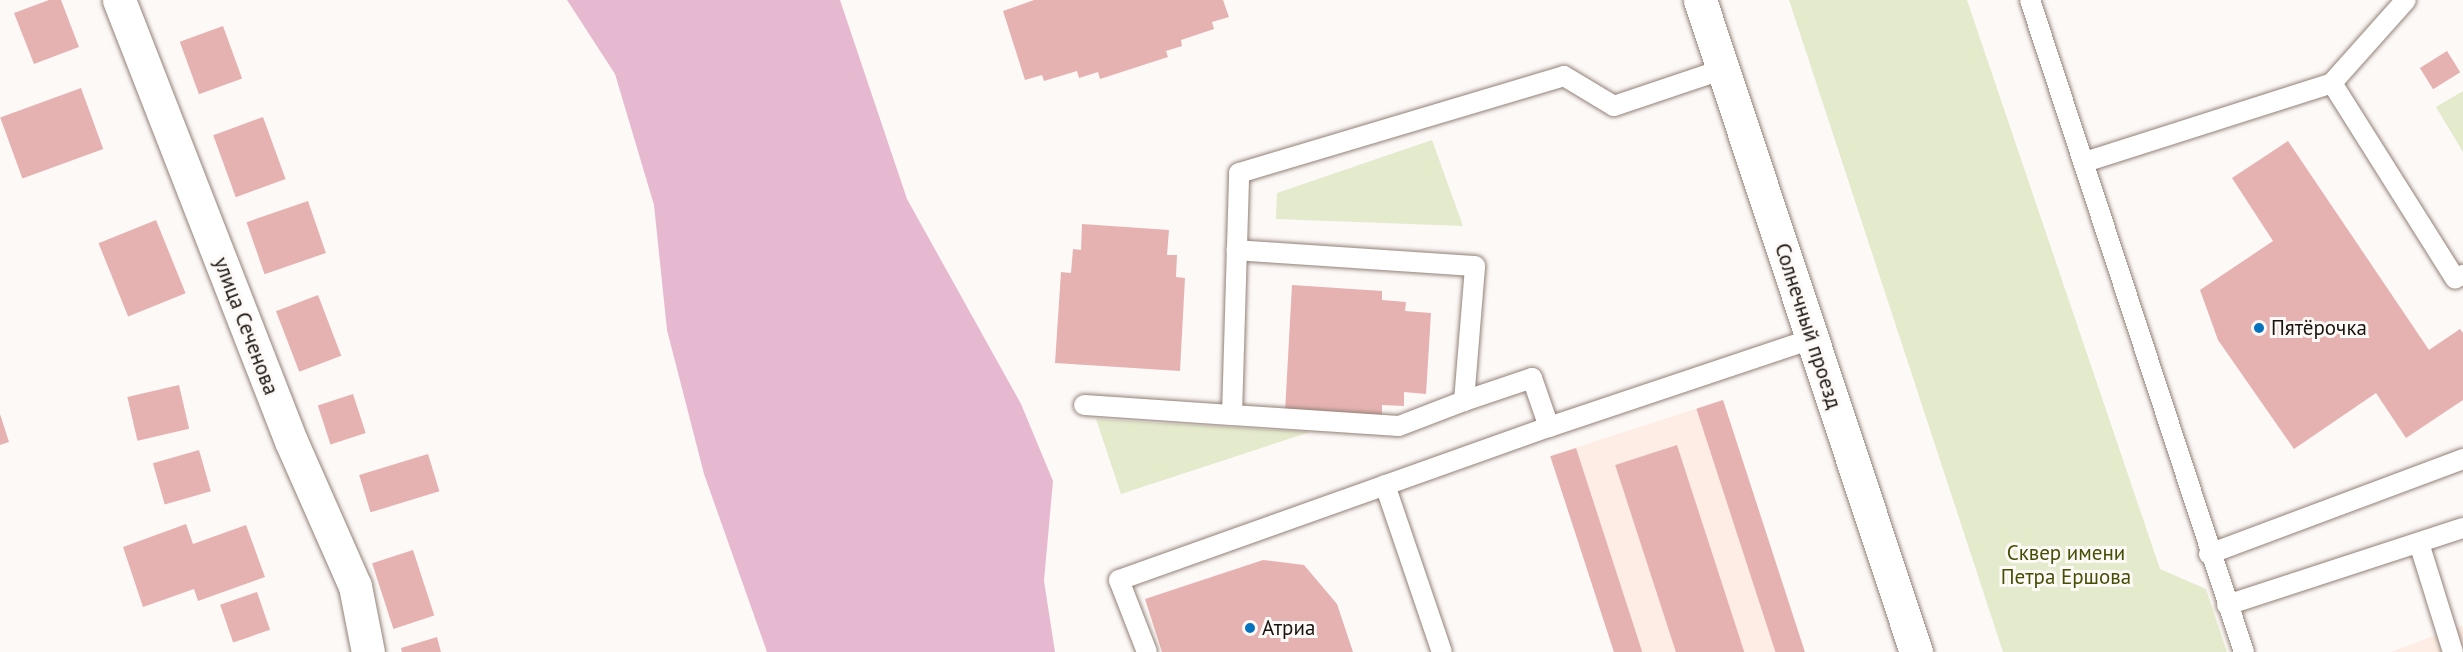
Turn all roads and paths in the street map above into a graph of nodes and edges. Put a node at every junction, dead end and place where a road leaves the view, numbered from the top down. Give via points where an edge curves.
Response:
1 (119, 0) edge
2 (1701, 0) edge
3 (2030, 0) edge
4 (2406, 0) edge
5 (1724, 69) junction
6 (2332, 83) junction
7 (2085, 162) junction
8 (1237, 250) junction
9 (2463, 275) edge
10 (1812, 339) junction
11 (1464, 401) junction
12 (1084, 405) dead end
13 (1232, 415) junction
14 (1549, 427) junction
15 (2463, 459) edge
16 (1385, 485) junction
17 (2463, 528) edge
18 (2419, 543) junction
19 (2210, 554) junction
20 (2228, 605) junction
21 (368, 652) edge
22 (1147, 652) edge
23 (1442, 652) edge
24 (1916, 652) edge
25 (2244, 652) edge
26 (2453, 652) edge

1 - 21 street, улица Сеченова via 291,441 354,586
2 - 5 street, Солнечный проезд
3 - 7 lane
4 - 6 lane
5 - 8 lane via 1614,106 1564,76 1239,173
5 - 10 street, Солнечный проезд
6 - 7 lane
6 - 9 lane via 2455,278
7 - 19 lane
8 - 11 lane via 1474,266
8 - 13 lane
10 - 14 lane
10 - 24 street, Солнечный проезд
11 - 13 lane via 1399,426
11 - 14 lane via 1532,378
12 - 13 lane
14 - 16 lane
15 - 19 lane
16 - 22 lane via 1119,580
16 - 23 lane
17 - 18 lane
18 - 20 lane
18 - 26 lane
19 - 20 lane
20 - 25 lane

